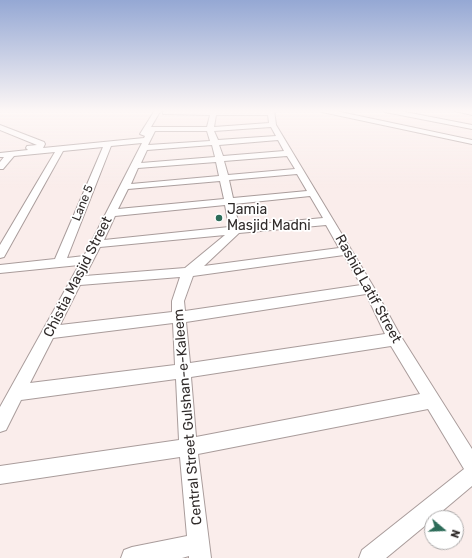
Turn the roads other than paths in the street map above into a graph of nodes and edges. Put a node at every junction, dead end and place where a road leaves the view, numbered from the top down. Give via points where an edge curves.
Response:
1 (22, 136) edge
2 (143, 136) edge
3 (149, 136) edge
4 (213, 136) edge
5 (444, 136) edge
6 (281, 138) joint
7 (215, 142) junction
8 (472, 142) edge
9 (108, 144) junction
10 (145, 144) junction
11 (39, 148) junction
12 (61, 148) junction
13 (0, 152) edge
14 (290, 153) junction
15 (10, 154) junction
16 (0, 155) edge
17 (220, 159) junction
18 (134, 166) junction
19 (0, 167) edge
20 (300, 171) junction
21 (224, 178) junction
22 (123, 187) junction
23 (314, 193) junction
24 (229, 203) junction
25 (111, 213) junction
26 (329, 221) junction
27 (235, 231) junction
28 (96, 244) junction
29 (347, 251) junction
30 (0, 254) edge
31 (87, 260) junction
32 (59, 263) junction
33 (0, 269) edge
34 (188, 272) junction
35 (76, 281) junction
36 (369, 289) junction
37 (179, 317) junction
38 (50, 332) junction
39 (395, 339) junction
40 (183, 371) junction
41 (17, 393) junction
42 (432, 400) junction
43 (0, 424) edge
44 (188, 447) junction
45 (472, 466) edge
46 (472, 474) edge
47 (0, 475) edge
48 (199, 551) edge
49 (132, 558) edge
50 (370, 558) edge

1 - 11 street via 41,144
2 - 11 street
3 - 10 street, Chistia Masjid Street
4 - 7 street
5 - 8 street
6 - 7 street
6 - 14 street, Rashid Latif Street
7 - 10 street
7 - 17 street
9 - 10 street
9 - 12 street
9 - 32 street, Lane 5
10 - 18 street, Chistia Masjid Street
11 - 13 street
12 - 15 street
12 - 30 street
14 - 17 street
14 - 20 street, Rashid Latif Street
15 - 16 street
15 - 19 street
17 - 18 street
17 - 21 street
18 - 22 street, Chistia Masjid Street
20 - 21 street
20 - 23 street, Rashid Latif Street
21 - 22 street
21 - 24 street
22 - 25 street, Chistia Masjid Street
23 - 24 street
23 - 26 street, Rashid Latif Street
24 - 25 street
24 - 27 street
25 - 28 street, Chistia Masjid Street
26 - 27 street
26 - 29 street, Rashid Latif Street
27 - 28 street
27 - 34 street
28 - 31 street, Chistia Masjid Street
29 - 34 street
29 - 36 street, Rashid Latif Street
31 - 32 street
31 - 35 street, Chistia Masjid Street
32 - 33 street
34 - 35 street
34 - 37 street, Central Street Gulshan-e-Kaleem via 178,301
35 - 38 street, Chistia Masjid Street
36 - 37 street
36 - 39 street, Rashid Latif Street
37 - 38 street
37 - 40 street, Central Street Gulshan-e-Kaleem
38 - 41 street, Chistia Masjid Street
39 - 40 street
39 - 42 street, Rashid Latif Street
40 - 41 street
40 - 44 street, Central Street Gulshan-e-Kaleem
41 - 43 street, Chistia Masjid Street
42 - 44 street
42 - 45 street, Rashid Latif Street
44 - 47 street
44 - 48 street, Central Street Gulshan-e-Kaleem
46 - 50 street
48 - 49 street

